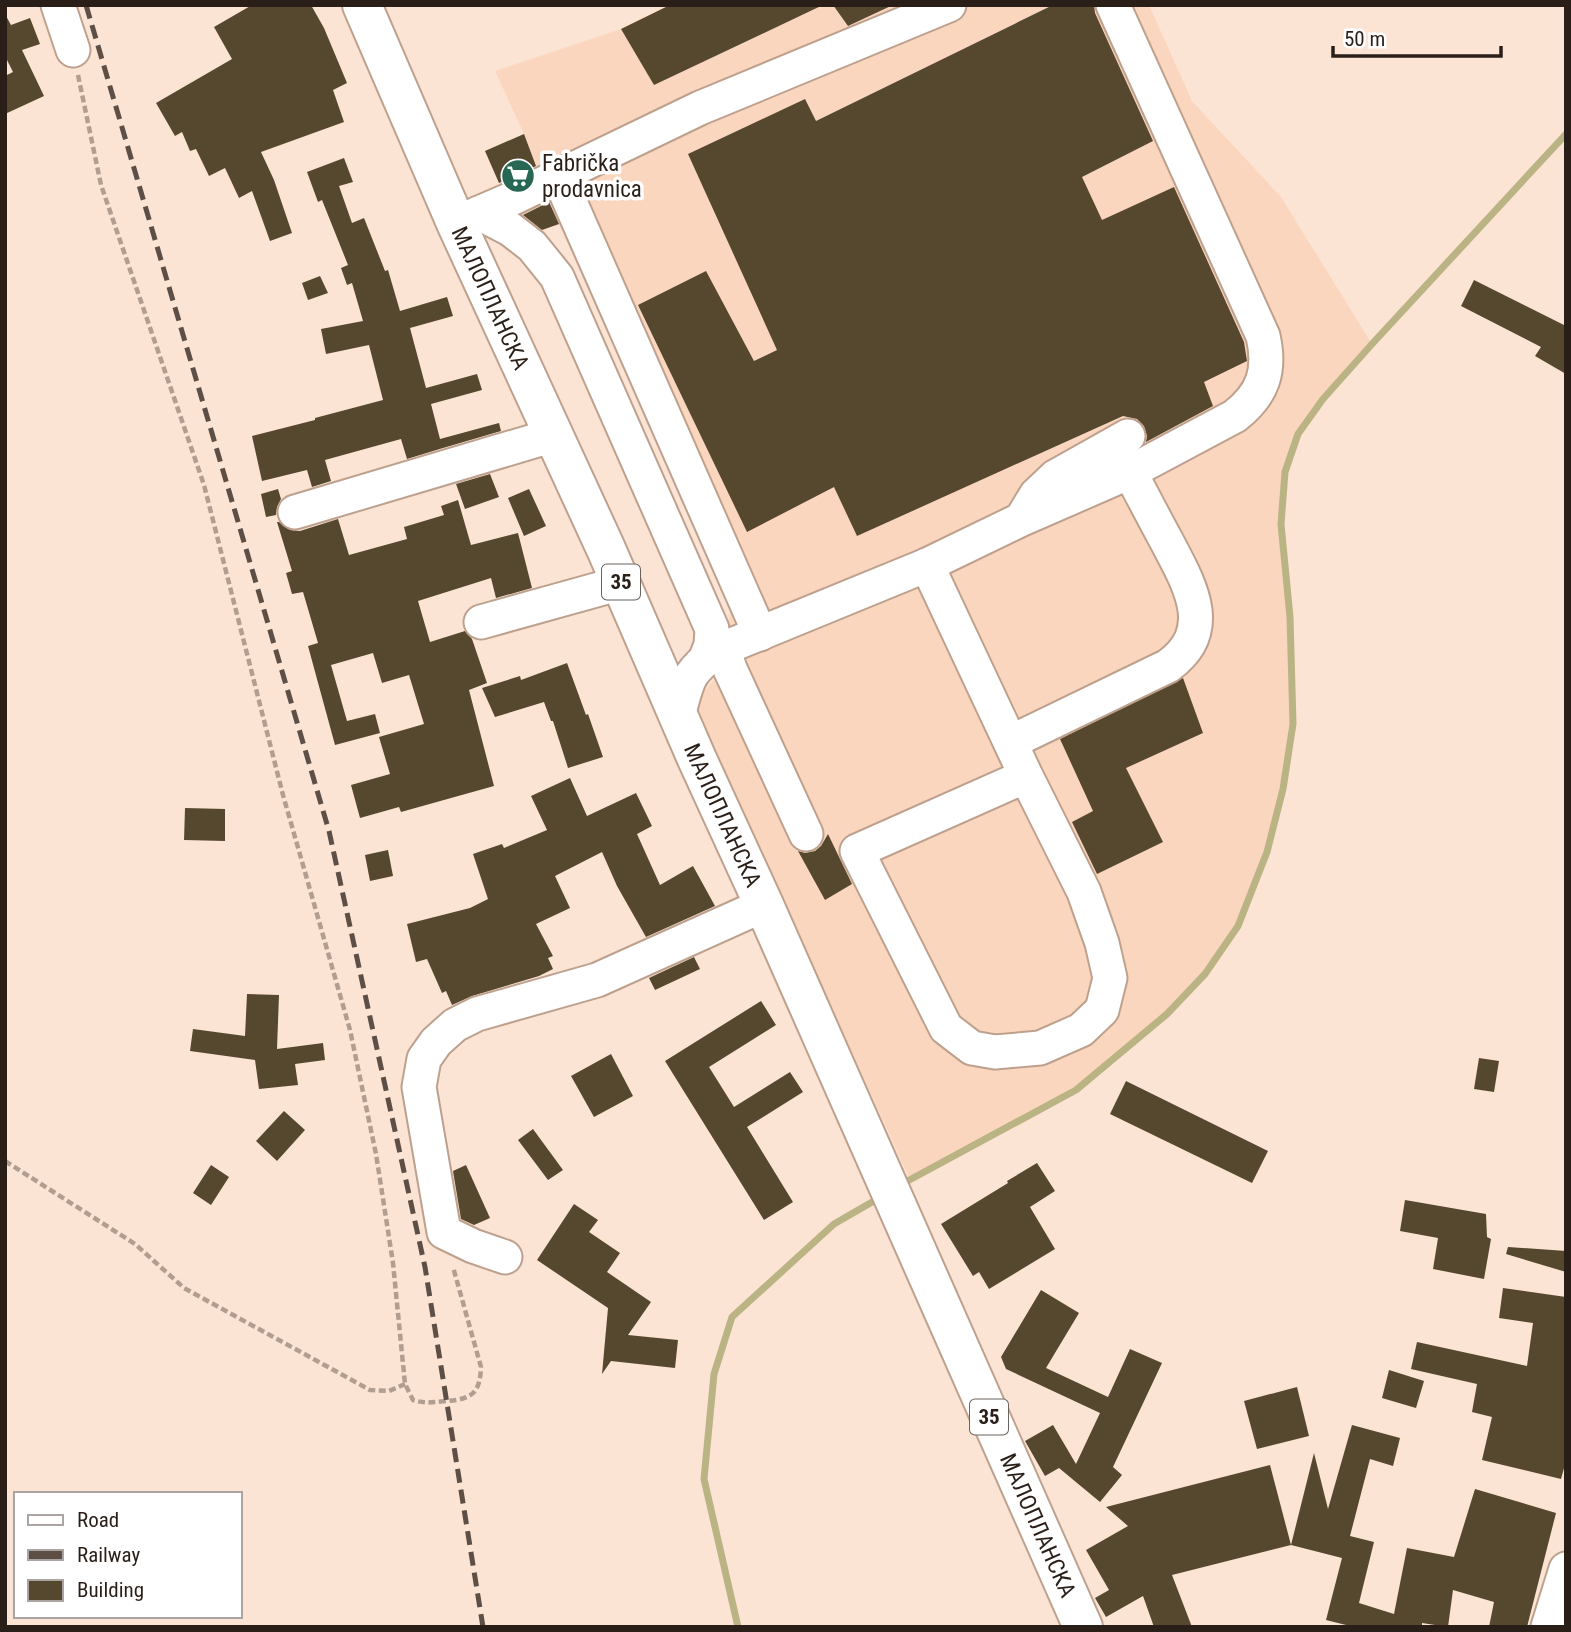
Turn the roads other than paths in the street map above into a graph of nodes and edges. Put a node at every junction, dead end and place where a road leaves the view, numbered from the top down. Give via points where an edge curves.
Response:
1 (58, 5) edge
2 (362, 5) edge
3 (949, 5) edge
4 (1113, 5) edge
5 (73, 50) road end
6 (559, 177) junction
7 (468, 218) junction
8 (554, 435) junction
9 (1128, 436) dead end
10 (1130, 472) junction
11 (295, 512) dead end
12 (1020, 520) junction
13 (928, 565) junction
14 (621, 583) junction
15 (481, 622) dead end
16 (760, 634) junction
17 (715, 653) junction
18 (678, 716) junction
19 (1011, 743) junction
20 (1026, 776) junction
21 (806, 834) dead end
22 (764, 905) junction
23 (505, 1257) dead end
24 (1566, 1569) edge
25 (1083, 1627) edge
26 (1548, 1627) edge

1 - 5 street
2 - 7 main road, МАЛОПЛАНСКА / 35
3 - 6 street via 700,108
4 - 10 street via 1263,336 1268,357 1262,382 1248,406
6 - 7 street
6 - 16 street
7 - 8 main road, МАЛОПЛАНСКА / 35
7 - 17 street via 510,229 532,246 557,277 712,629
8 - 11 street
8 - 14 main road, МАЛОПЛАНСКА / 35
9 - 12 street via 1055,477
10 - 12 street
10 - 19 street via 1190,586 1196,614 1193,636 1183,655 1168,666
12 - 13 street
13 - 16 street
13 - 19 street
14 - 15 street
14 - 18 main road, МАЛОПЛАНСКА / 35
16 - 17 street
17 - 18 street via 698,664 688,679
17 - 21 street via 730,669
18 - 22 main road, МАЛОПЛАНСКА / 35
19 - 20 street
20 - 20 street via 1084,892 1110,978 1101,1010 1081,1030 1040,1048 995,1052 972,1048 946,1028 857,851
22 - 23 street via 597,980 477,1014 436,1042 424,1059 419,1087 444,1231
22 - 25 main road, МАЛОПЛАНСКА / 35
24 - 26 street

